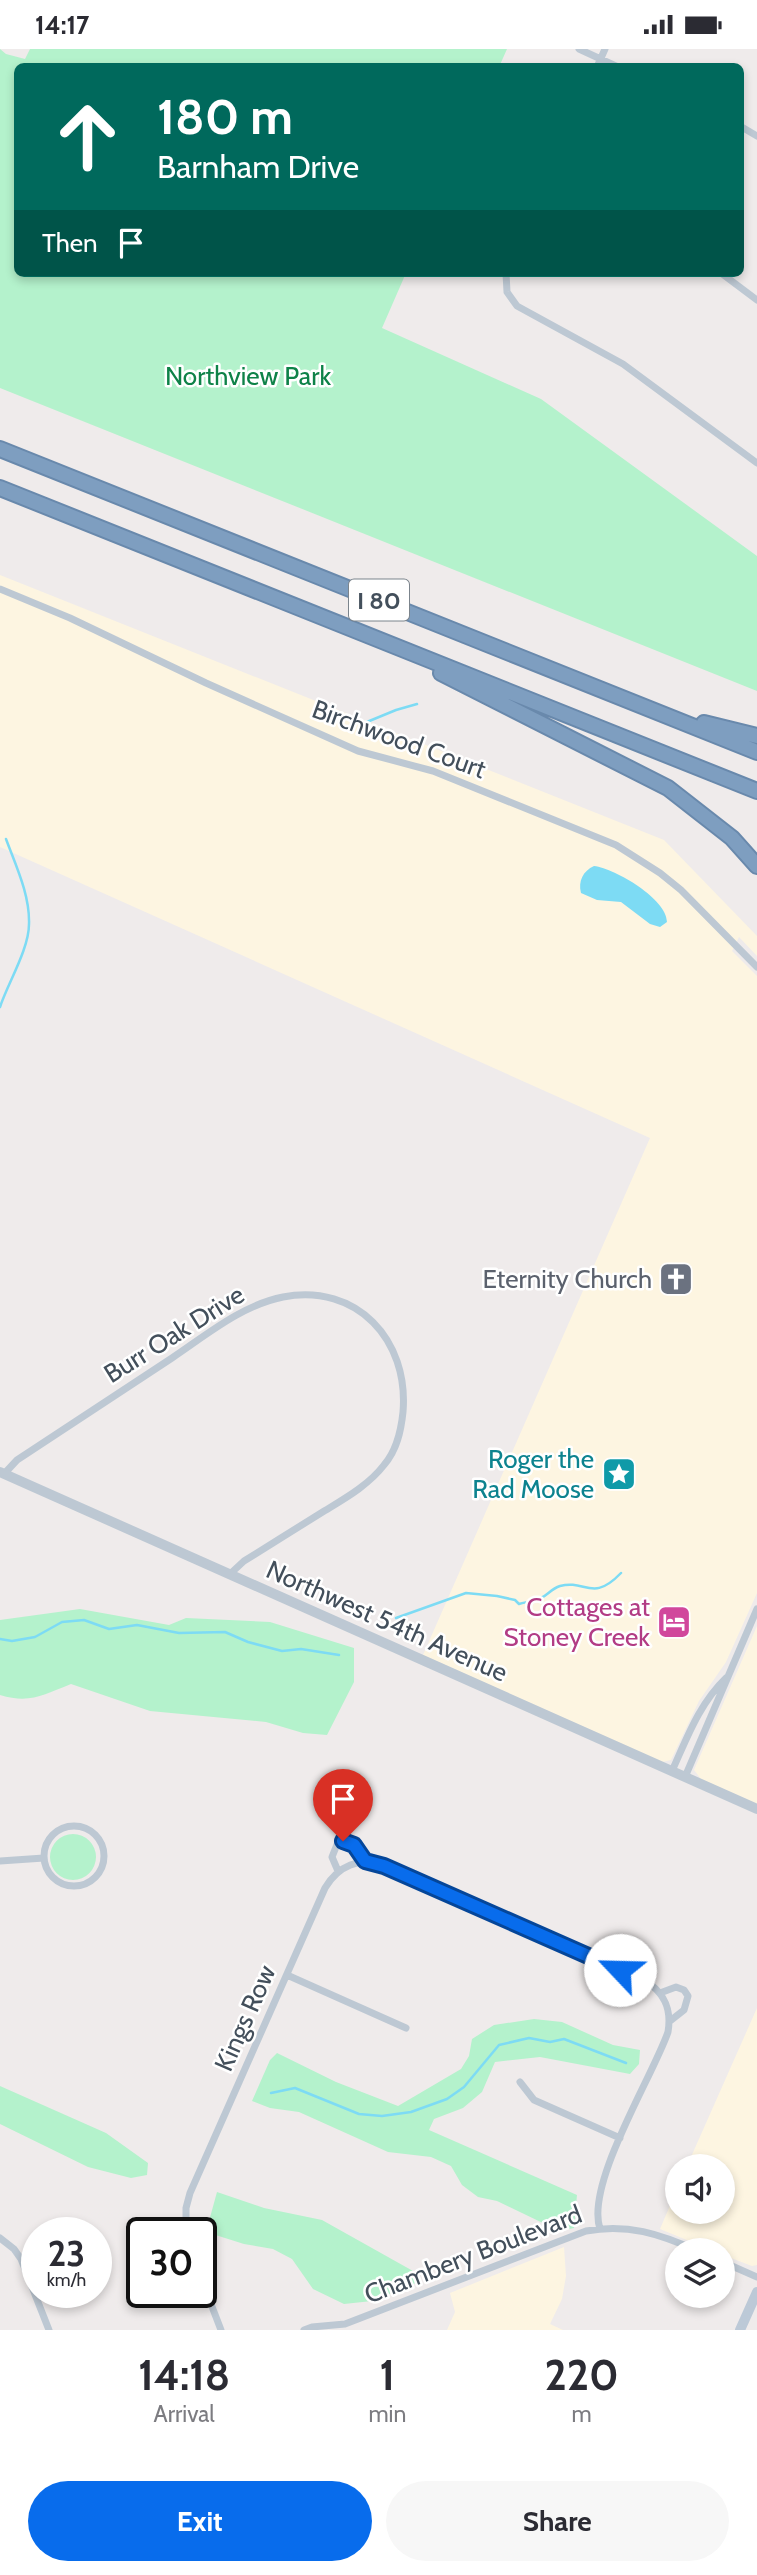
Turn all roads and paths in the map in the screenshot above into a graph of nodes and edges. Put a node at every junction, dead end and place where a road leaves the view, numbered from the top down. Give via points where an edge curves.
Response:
1 (579, 49) edge
2 (605, 49) edge
3 (599, 63) edge
4 (506, 277) edge
5 (726, 277) edge
6 (757, 300) edge
7 (0, 449) edge
8 (757, 463) edge
9 (0, 488) edge
10 (0, 589) edge
11 (355, 630) junction
12 (648, 709) junction
13 (757, 736) edge
14 (757, 752) edge
15 (757, 791) edge
16 (757, 866) edge
17 (757, 967) edge
18 (2, 1473) edge
19 (230, 1574) junction
20 (757, 1609) edge
21 (727, 1678) junction
22 (672, 1771) junction
23 (685, 1777) junction
24 (757, 1809) edge
25 (44, 1858) junction
26 (0, 1861) edge
27 (365, 1861) junction
28 (338, 1871) junction
29 (287, 1975) junction
30 (660, 1993) junction
31 (670, 2021) junction
32 (406, 2028) dead end
33 (520, 2082) dead end
34 (620, 2138) junction
35 (186, 2217) edge
36 (600, 2229) junction
37 (0, 2238) edge
38 (667, 2238) edge
39 (735, 2267) edge
40 (757, 2277) edge
41 (757, 2292) edge
42 (213, 2308) edge
43 (342, 2327) edge
44 (49, 2330) edge
45 (221, 2330) edge
46 (304, 2330) edge
47 (740, 2330) edge

1 - 3 street
2 - 3 street
4 - 8 street via 511,300 524,310 623,364
5 - 6 street
7 - 12 highway, I 80
9 - 11 highway, I 80
10 - 17 street, Birchwood Court via 358,751 433,771 616,845 670,882
11 - 15 highway, I 80
11 - 16 highway via 668,788 732,838
12 - 13 highway
12 - 14 highway, I 80
18 - 19 street, Northwest 54th Avenue
18 - 19 street, Burr Oak Drive via 261,1304 301,1295 323,1296 354,1307 380,1328 401,1373 402,1423 392,1454 349,1496
19 - 22 street, Northwest 54th Avenue
20 - 21 street
21 - 22 street via 702,1705
21 - 23 street
22 - 23 street, Northwest 54th Avenue
23 - 24 street, Northwest 54th Avenue
25 - 25 street via 49,1873 67,1886 88,1883 103,1860 95,1836 71,1826 49,1838
25 - 26 street
27 - 28 street
27 - 28 street via 354,1845 338,1842 332,1857
27 - 30 street via 644,1980
28 - 29 street, Kings Row via 325,1888
29 - 32 street
29 - 35 street, Kings Row via 190,2193
30 - 31 street
30 - 31 street via 676,1987 688,1996 684,2010
31 - 34 street
33 - 34 street via 534,2100
34 - 36 street via 599,2196 596,2218
36 - 38 street, Chambery Boulevard via 620,2227
36 - 43 street, Chambery Boulevard via 570,2236
37 - 44 street via 21,2259
39 - 40 street
41 - 47 main road
42 - 45 street
43 - 46 street, Chambery Boulevard

